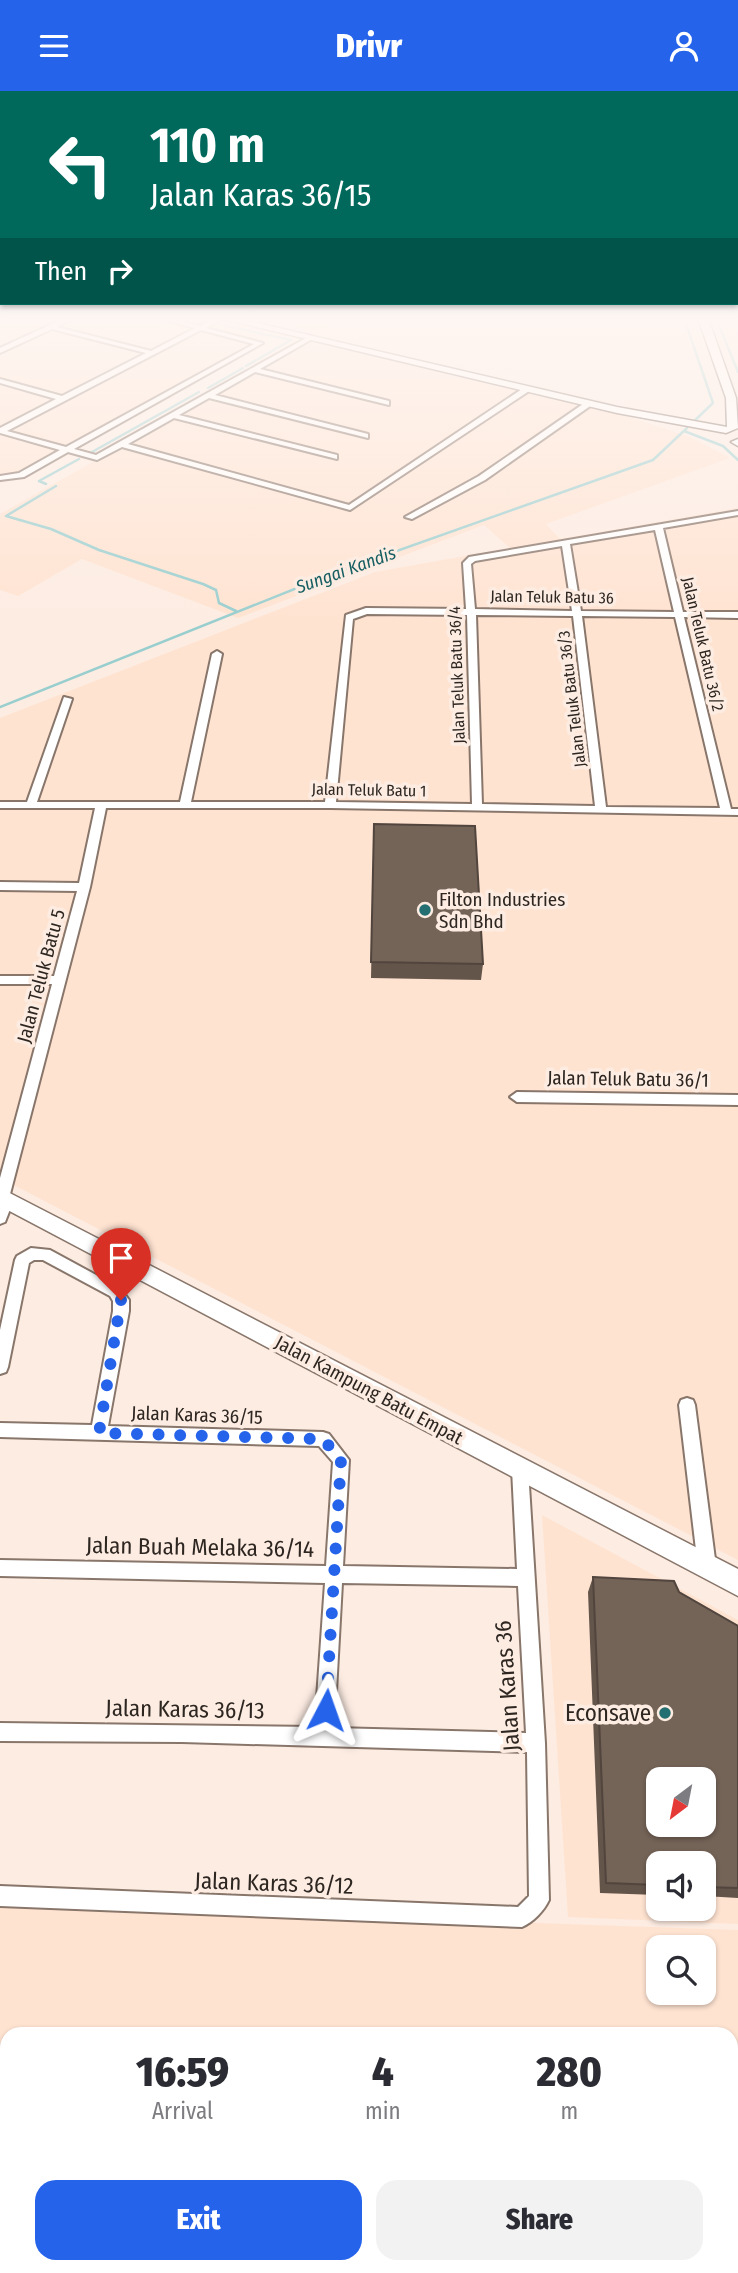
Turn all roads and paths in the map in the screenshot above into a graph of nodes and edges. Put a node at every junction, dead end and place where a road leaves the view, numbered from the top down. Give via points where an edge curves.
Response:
1 (21, 420) edge
2 (122, 420) edge
3 (164, 420) edge
4 (191, 420) edge
5 (303, 420) edge
6 (483, 420) edge
7 (567, 420) edge
8 (662, 420) joint
9 (723, 420) edge
10 (704, 428) junction
11 (0, 431) edge
12 (365, 436) dead end
13 (734, 436) edge
14 (121, 444) junction
15 (68, 450) junction
16 (334, 457) dead end
17 (0, 478) edge
18 (738, 513) edge
19 (409, 517) dead end
20 (658, 526) junction
21 (566, 543) junction
22 (471, 612) junction
23 (577, 613) junction
24 (681, 615) junction
25 (738, 615) edge
26 (217, 654) dead end
27 (67, 699) dead end
28 (31, 804) junction
29 (101, 804) junction
30 (185, 804) junction
31 (0, 805) edge
32 (330, 805) junction
33 (477, 808) junction
34 (601, 809) junction
35 (732, 811) edge
36 (0, 886) edge
37 (84, 887) junction
38 (0, 979) edge
39 (60, 980) junction
40 (517, 1097) dead end
41 (738, 1100) edge
42 (2, 1202) edge
43 (0, 1367) edge
44 (687, 1405) dead end
45 (0, 1430) edge
46 (99, 1433) junction
47 (520, 1469) junction
48 (0, 1567) edge
49 (707, 1567) junction
50 (334, 1574) junction
51 (525, 1578) junction
52 (738, 1583) edge
53 (0, 1732) edge
54 (324, 1737) junction
55 (536, 1743) junction
56 (0, 1896) edge
57 (539, 1900) joint

1 - 11 street
2 - 15 street
3 - 14 street
4 - 16 street
5 - 12 street
6 - 14 street via 351,508
7 - 19 street via 482,478
8 - 10 main road
8 - 13 main road
9 - 10 main road
10 - 13 main road
11 - 15 street
14 - 15 street via 97,458
15 - 17 street via 12,478
18 - 20 street
20 - 21 street
20 - 24 street, Jalan Teluk Batu 36/2
21 - 22 street, Jalan Teluk Batu 36/4 via 472,559 467,563
21 - 23 street, Jalan Teluk Batu 36/3
22 - 23 street, Jalan Teluk Batu 36
22 - 32 street, Jalan Teluk Batu 36 via 366,611 349,617
22 - 33 street, Jalan Teluk Batu 36/4
23 - 24 street, Jalan Teluk Batu 36
23 - 34 street, Jalan Teluk Batu 36/3
24 - 25 street, Jalan Teluk Batu 36
24 - 35 street, Jalan Teluk Batu 36/2
26 - 30 street
27 - 28 street
28 - 29 street, Jalan Teluk Batu 1
28 - 31 street, Jalan Teluk Batu 1
29 - 30 street, Jalan Teluk Batu 1
29 - 37 street, Jalan Teluk Batu 5
30 - 32 street, Jalan Teluk Batu 1
32 - 33 street, Jalan Teluk Batu 1
33 - 34 street, Jalan Teluk Batu 1
34 - 35 street, Jalan Teluk Batu 1
36 - 37 street
37 - 39 street, Jalan Teluk Batu 5
38 - 39 street
39 - 42 street, Jalan Teluk Batu 5
40 - 41 street, Jalan Teluk Batu 36/1
42 - 47 main road, Jalan Kampung Batu Empat
43 - 46 street via 22,1260 31,1254 45,1254 115,1292 121,1300
44 - 49 street
45 - 46 street, Jalan Karas 36/15
46 - 50 street, Jalan Karas 36/15 via 323,1439 341,1460
47 - 49 main road, Jalan Kampung Batu Empat
47 - 51 street, Jalan Karas 36
48 - 50 street, Jalan Buah Melaka 36/14
49 - 52 main road, Jalan Kampung Batu Empat
50 - 51 street, Jalan Buah Melaka 36/14
50 - 54 street
51 - 55 street, Jalan Karas 36
53 - 54 street, Jalan Karas 36/13
54 - 55 street, Jalan Karas 36/13
55 - 57 street, Jalan Karas 36
56 - 57 street, Jalan Karas 36/12 via 522,1917

